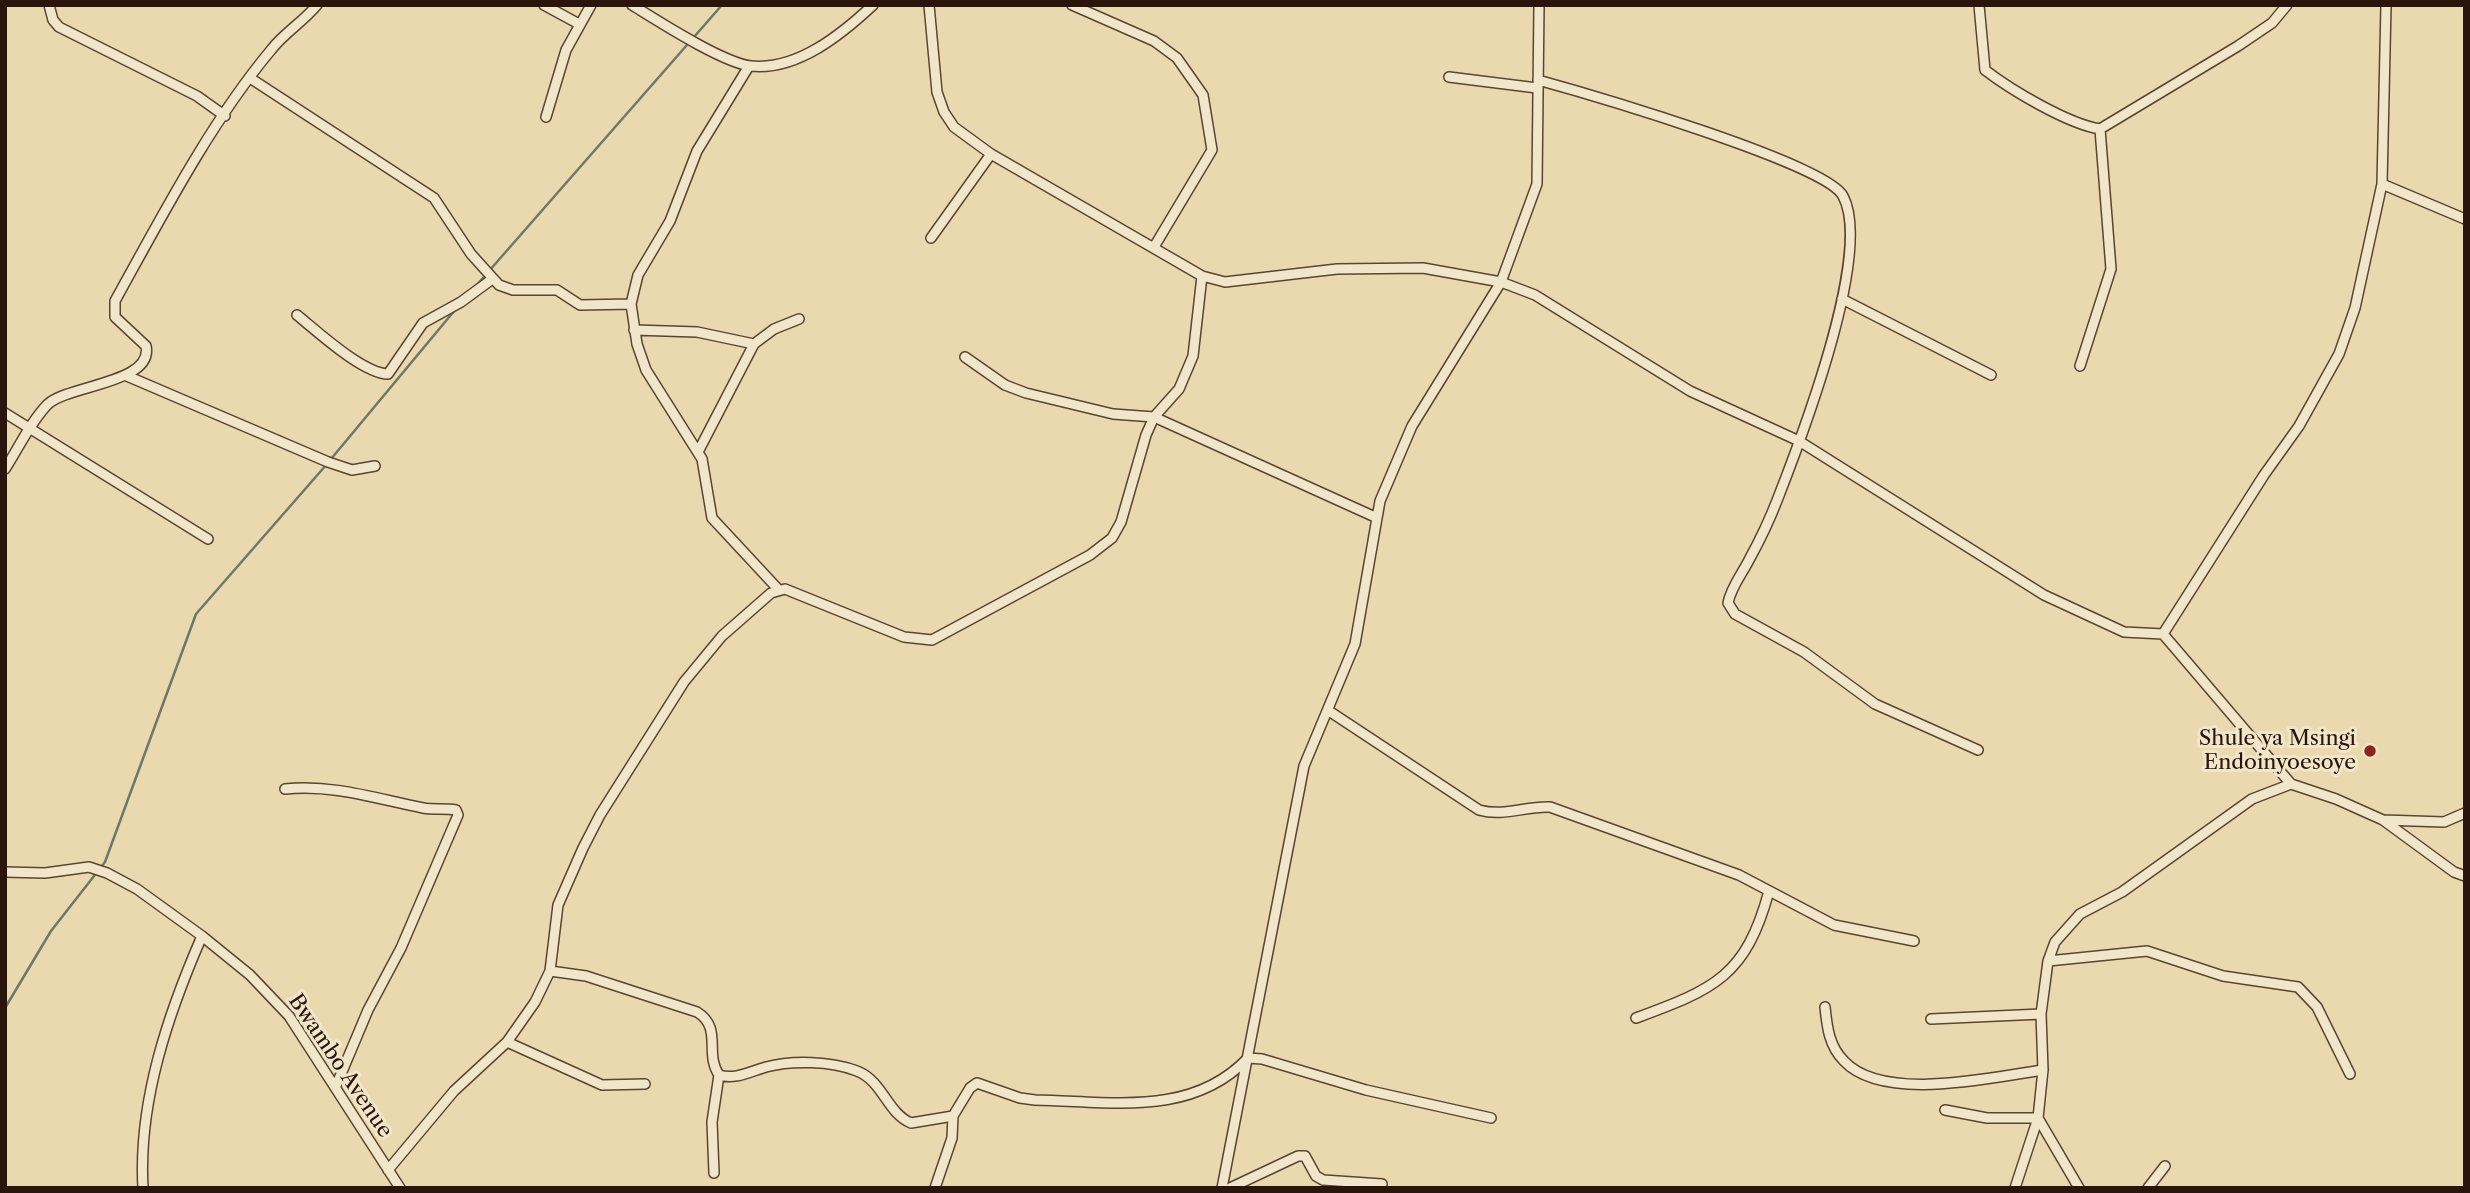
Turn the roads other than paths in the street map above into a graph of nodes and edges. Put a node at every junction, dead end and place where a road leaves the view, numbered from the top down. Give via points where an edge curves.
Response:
1 (49, 5) edge
2 (317, 5) edge
3 (544, 5) edge
4 (591, 5) edge
5 (632, 5) edge
6 (873, 5) edge
7 (929, 5) edge
8 (1072, 5) edge
9 (1539, 5) edge
10 (1979, 5) edge
11 (2287, 5) edge
12 (2386, 5) edge
13 (579, 24) junction
14 (749, 66) junction
15 (1449, 77) dead end
16 (250, 78) junction
17 (1537, 84) junction
18 (225, 116) junction
19 (546, 117) dead end
20 (2100, 129) junction
21 (991, 154) junction
22 (2382, 184) junction
23 (2465, 219) edge
24 (931, 238) dead end
25 (1154, 247) junction
26 (1202, 276) junction
27 (491, 279) junction
28 (1501, 282) junction
29 (1842, 299) junction
30 (631, 304) junction
31 (297, 315) dead end
32 (799, 319) dead end
33 (634, 330) junction
34 (754, 344) junction
35 (965, 357) dead end
36 (2080, 366) dead end
37 (1991, 374) dead end
38 (127, 376) junction
39 (5, 413) edge
40 (1154, 417) junction
41 (32, 428) junction
42 (1799, 441) junction
43 (698, 452) junction
44 (375, 466) dead end
45 (5, 469) edge
46 (1375, 517) junction
47 (208, 539) dead end
48 (778, 589) junction
49 (2163, 634) junction
50 (1329, 711) junction
51 (1978, 750) dead end
52 (2291, 784) junction
53 (285, 789) dead end
54 (2465, 814) edge
55 (2383, 820) junction
56 (5, 872) edge
57 (2465, 876) edge
58 (1769, 891) junction
59 (202, 936) junction
60 (1914, 941) dead end
61 (2048, 961) junction
62 (550, 971) junction
63 (1825, 1007) dead end
64 (2041, 1014) junction
65 (1636, 1018) dead end
66 (1931, 1019) dead end
67 (507, 1042) junction
68 (1248, 1058) junction
69 (2043, 1070) junction
70 (2350, 1073) dead end
71 (719, 1076) junction
72 (645, 1084) dead end
73 (336, 1086) junction
74 (1945, 1110) dead end
75 (953, 1116) junction
76 (1491, 1118) dead end
77 (2038, 1118) junction
78 (2165, 1166) dead end
79 (714, 1172) dead end
80 (390, 1174) junction
81 (1382, 1184) dead end
82 (143, 1188) edge
83 (386, 1188) edge
84 (400, 1188) edge
85 (935, 1188) edge
86 (1222, 1188) edge
87 (1230, 1188) edge
88 (2015, 1188) edge
89 (2079, 1188) edge
90 (2148, 1188) edge

1 - 18 street via 59,27 197,96
2 - 16 street via 278,42
3 - 13 street
4 - 13 street
5 - 14 street via 693,41
6 - 14 street via 830,40 798,58
7 - 21 street via 933,68 944,112 954,127
8 - 25 street via 1163,46 1190,73 1206,104 1212,150
9 - 17 street
10 - 20 street via 1985,70 2081,124
11 - 20 street via 2272,23 2238,46
12 - 22 street
13 - 19 street via 566,50
14 - 30 street via 697,151 670,221 638,275
15 - 17 street
16 - 18 street
16 - 27 street via 434,198
17 - 28 street via 1537,184
17 - 29 street via 1682,124 1791,164 1831,184 1843,195 1850,235
18 - 38 street via 189,168 115,301 115,317 147,351 142,363
20 - 36 street via 2110,269
21 - 24 street
21 - 25 street
22 - 23 street
22 - 49 street via 2355,308 2339,354 2299,426
25 - 26 street
26 - 28 street via 1224,282 1337,269 1423,268
26 - 40 street via 1193,356 1179,389
27 - 30 street via 513,290 557,290 580,305
27 - 31 street via 422,323 387,374 344,351
28 - 42 street via 1535,295 1690,391
28 - 46 street via 1412,426
29 - 37 street
29 - 42 street
30 - 33 street
32 - 34 street
33 - 34 street via 697,332
33 - 43 street via 646,370
34 - 43 street
35 - 40 street via 1005,385 1026,393 1114,414
38 - 41 street via 57,398
38 - 44 street via 328,463 352,470
39 - 41 street
40 - 46 street
40 - 48 street via 1112,538 1090,555 941,636 904,637 802,594
41 - 45 street
41 - 47 street
42 - 49 street via 2044,595 2124,632
42 - 51 street via 1729,606 1885,709
43 - 48 street via 712,518
46 - 50 street via 1355,644
48 - 62 street via 722,636 684,682 600,815 558,905
49 - 52 street
50 - 58 street via 1479,810 1503,814 1550,807 1739,875
50 - 68 street via 1304,766
52 - 55 street
52 - 61 street via 2252,799 2131,886 2080,914 2055,942
53 - 73 street via 370,795 448,809 458,815
54 - 55 street via 2444,822
55 - 57 street
56 - 59 street, Bwambo Avenue via 89,867 137,889
58 - 60 street via 1834,925
58 - 65 street via 1754,939 1728,972 1707,988
59 - 73 street, Bwambo Avenue via 250,975 289,1016
59 - 82 street via 150,1094 143,1133
61 - 64 street
61 - 70 street via 2147,951 2223,975 2298,987 2317,1007
62 - 67 street via 536,1002
62 - 71 street via 586,976 697,1012 712,1027 712,1061
63 - 69 street via 1836,1051 1845,1063 1871,1076 1933,1084
64 - 66 street
64 - 69 street
67 - 72 street via 602,1085
67 - 80 street via 454,1091
68 - 75 street via 1208,1090 1151,1102 1028,1099 976,1083
68 - 76 street
68 - 86 street
69 - 77 street
71 - 75 street via 729,1078 788,1064 831,1065 869,1078 897,1115 911,1124
71 - 79 street via 712,1122
73 - 80 street, Bwambo Avenue
74 - 77 street via 1987,1118
75 - 85 street via 952,1138
77 - 88 street
77 - 89 street
78 - 90 street
80 - 83 street
80 - 84 street, Bwambo Avenue
81 - 87 street via 1323,1180 1305,1156 1298,1156

